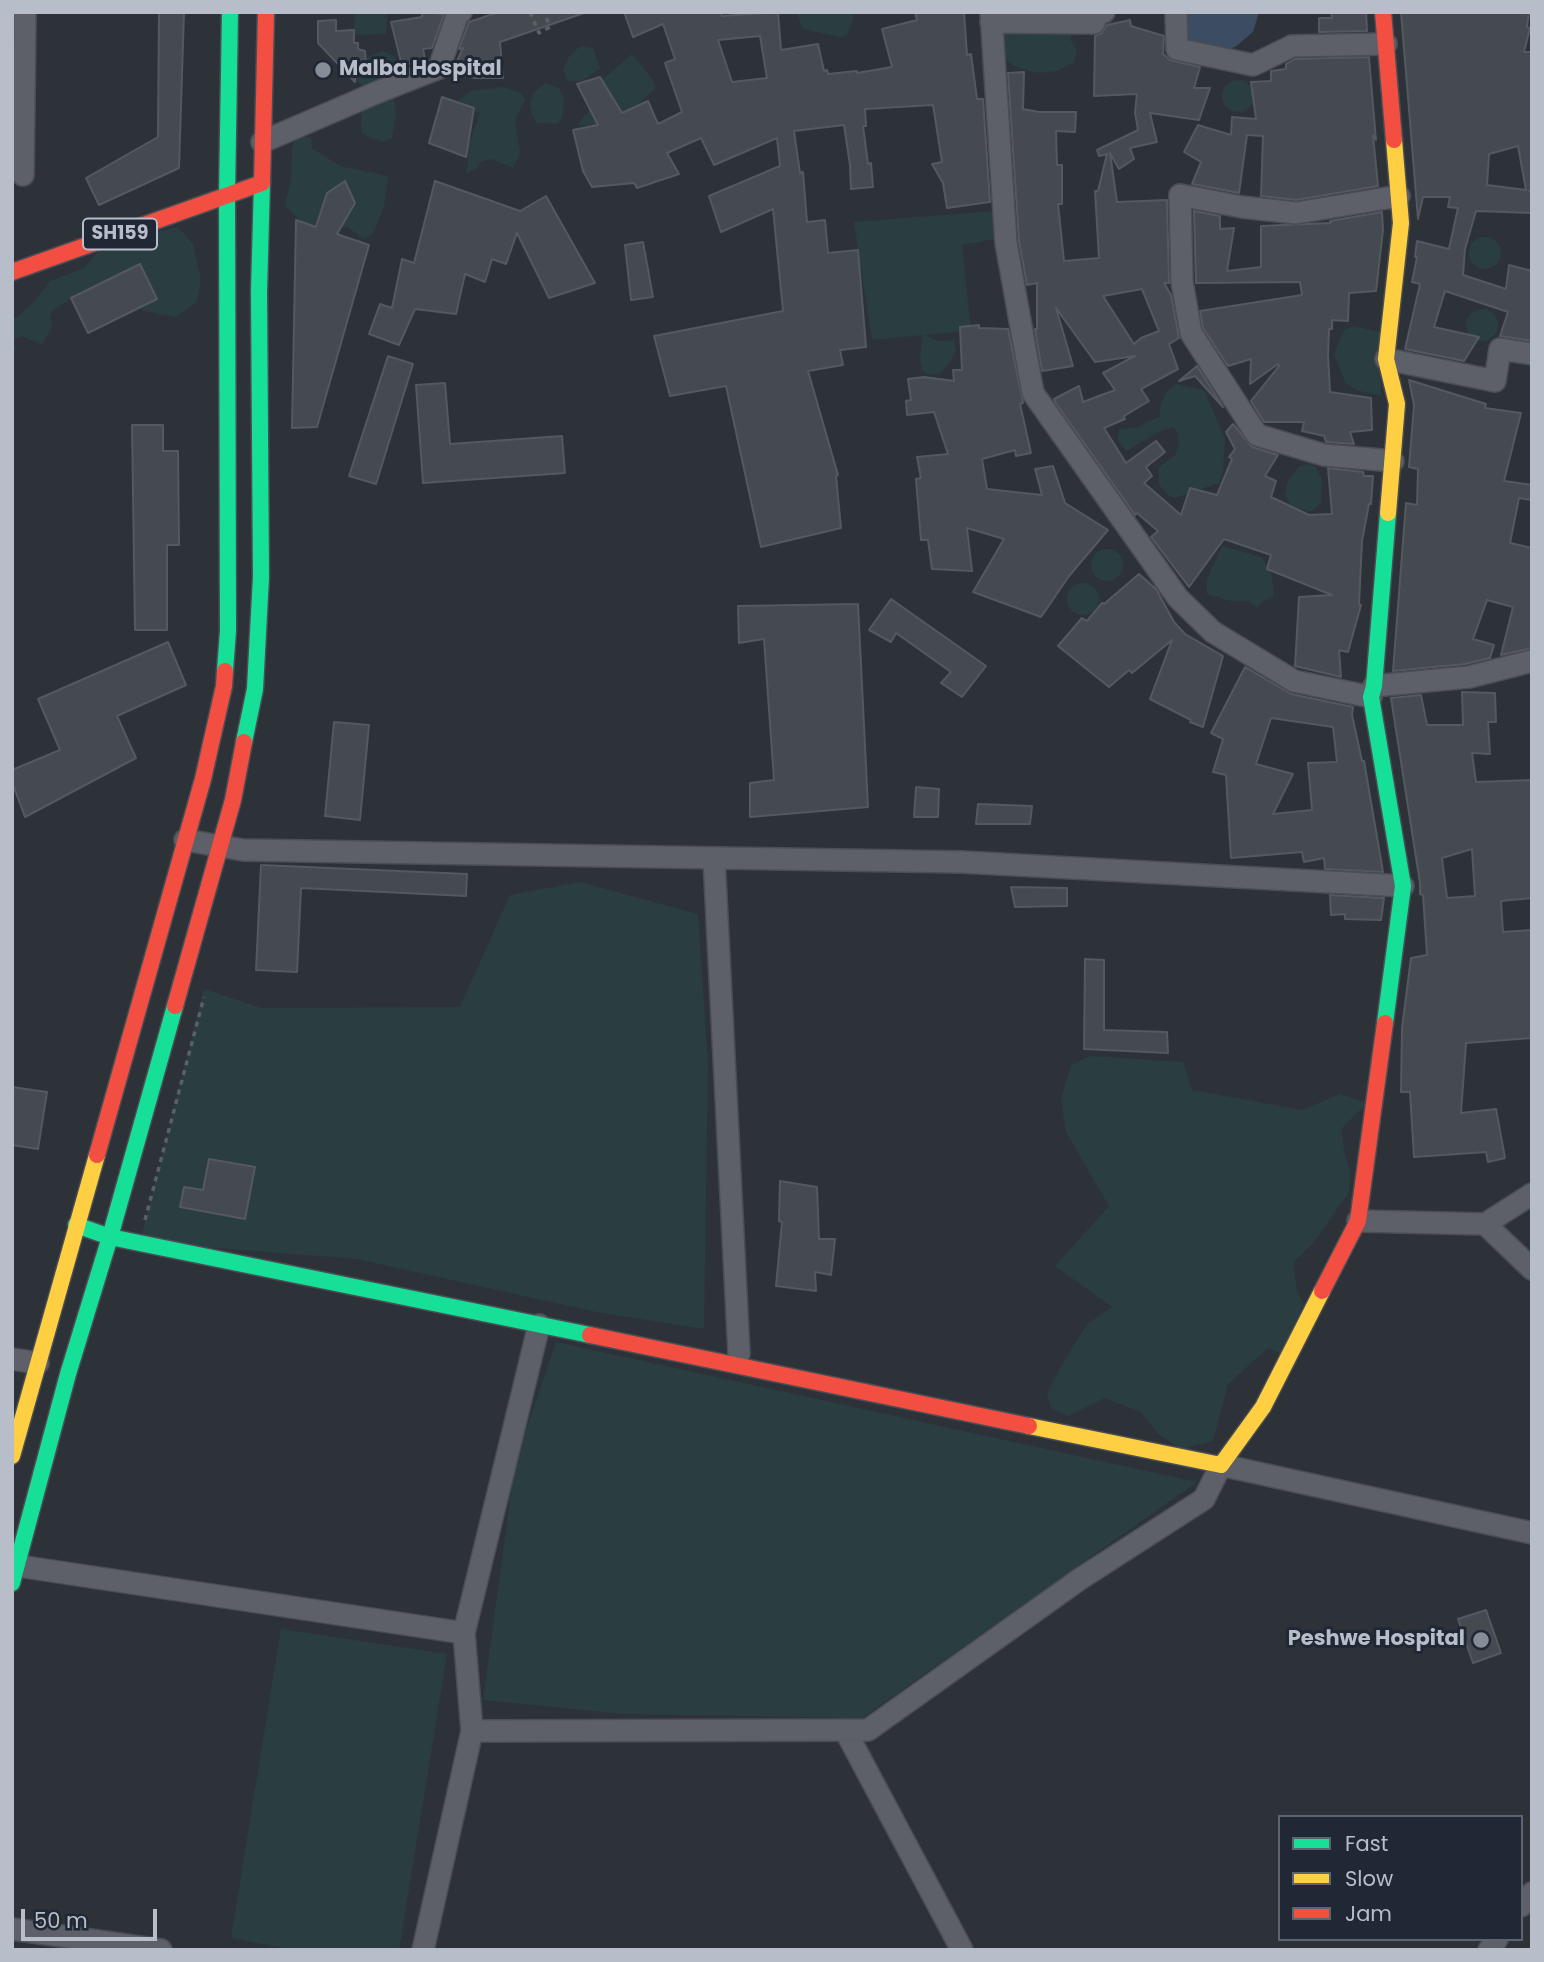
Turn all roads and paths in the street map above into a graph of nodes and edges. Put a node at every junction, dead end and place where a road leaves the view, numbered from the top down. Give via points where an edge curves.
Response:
1 (25, 12) edge
2 (230, 12) edge
3 (266, 12) edge
4 (530, 12) edge
5 (544, 12) edge
6 (1104, 12) edge
7 (1176, 12) edge
8 (1383, 12) edge
9 (459, 13) edge
10 (991, 17) edge
11 (1386, 44) junction
12 (262, 142) junction
13 (23, 175) dead end
14 (262, 183) junction
15 (227, 195) junction
16 (1399, 196) junction
17 (12, 272) edge
18 (1532, 354) edge
19 (1387, 359) junction
20 (1393, 461) junction
21 (1532, 661) edge
22 (224, 686) junction
23 (255, 689) junction
24 (1373, 692) junction
25 (185, 841) junction
26 (219, 848) junction
27 (714, 858) junction
28 (1403, 886) junction
29 (207, 985) dead end
30 (1532, 1194) edge
31 (1358, 1221) junction
32 (1485, 1224) junction
33 (76, 1225) junction
34 (110, 1237) junction
35 (140, 1242) junction
36 (1532, 1269) edge
37 (539, 1325) junction
38 (739, 1354) dead end
39 (12, 1359) edge
40 (38, 1363) junction
41 (12, 1456) edge
42 (1221, 1465) junction
43 (1532, 1533) edge
44 (14, 1571) edge
45 (464, 1633) junction
46 (845, 1730) junction
47 (472, 1731) junction
48 (12, 1929) edge
49 (161, 1950) edge
50 (423, 1950) edge
51 (962, 1950) edge

1 - 13 street
2 - 15 main road
3 - 12 main road
4 - 5 path via 539,33 550,27
6 - 10 street via 1097,13 1094,23
7 - 11 street via 1177,49 1253,65 1292,46
8 - 11 main road
9 - 12 street via 439,68
10 - 24 street via 1006,243 1033,393 1178,598 1213,632 1294,681
11 - 16 main road
12 - 14 main road
14 - 15 main road, SH159
14 - 23 main road via 258,292 261,577
15 - 17 main road, SH159
15 - 22 main road via 228,631
16 - 19 main road via 1402,223
16 - 20 street via 1296,213 1180,195 1182,282 1191,333 1257,435 1324,455
18 - 19 street via 1500,349 1495,381
19 - 20 main road via 1397,404
20 - 24 main road
21 - 24 street via 1469,677
22 - 23 main road
22 - 25 main road
23 - 26 main road
24 - 28 main road
25 - 26 street
25 - 33 main road
26 - 27 street
26 - 34 main road
27 - 28 street via 962,862
27 - 38 street
28 - 31 main road
29 - 35 path
30 - 32 street
31 - 32 street
31 - 42 main road via 1263,1407
32 - 36 street
33 - 34 main road
33 - 40 main road
34 - 35 main road
34 - 44 main road
35 - 37 main road
37 - 42 main road
37 - 45 street
39 - 40 street
40 - 41 main road
42 - 43 street
42 - 46 street via 1204,1499 1080,1579 868,1730
44 - 45 street
45 - 47 street
46 - 47 street
46 - 51 street
47 - 50 street
48 - 49 street

